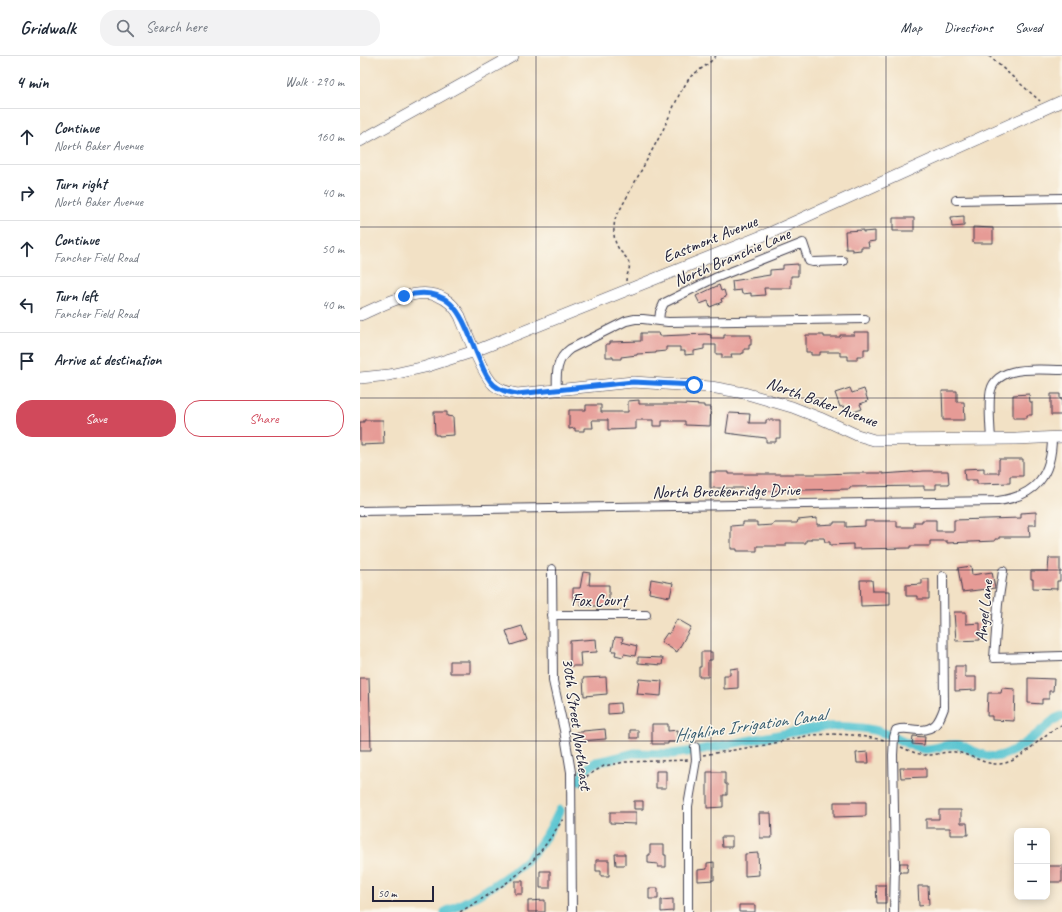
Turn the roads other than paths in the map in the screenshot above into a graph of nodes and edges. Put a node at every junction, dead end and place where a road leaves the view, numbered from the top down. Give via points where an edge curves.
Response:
1 (513, 56) edge
2 (1062, 101) edge
3 (360, 141) edge
4 (1062, 198) edge
5 (956, 200) dead end
6 (843, 261) dead end
7 (360, 315) edge
8 (865, 320) dead end
9 (659, 321) junction
10 (475, 351) junction
11 (1062, 370) edge
12 (360, 378) edge
13 (558, 390) junction
14 (1057, 437) edge
15 (991, 439) junction
16 (360, 511) edge
17 (552, 569) dead end
18 (1003, 571) dead end
19 (943, 576) dead end
20 (552, 615) junction
21 (646, 615) dead end
22 (1062, 656) edge
23 (695, 747) dead end
24 (572, 912) edge
25 (688, 912) edge
26 (894, 912) edge

1 - 3 main road
2 - 10 main road, Eastmont Avenue via 772,232
4 - 5 street
6 - 9 street, North Branchie Lane via 813,262 809,260 803,243 715,278 664,304
7 - 10 main road, North Baker Avenue via 404,296 440,296 456,308
8 - 9 street
9 - 13 street via 626,321 570,349 557,366
10 - 12 main road, Eastmont Avenue via 425,367
10 - 13 main road, North Baker Avenue via 486,375 503,391 517,394
11 - 15 street via 1012,371 998,377 990,395
13 - 15 main road, North Baker Avenue via 633,382 711,387 744,393 792,407 866,439
14 - 15 main road, North Baker Avenue
14 - 16 street, North Breckenridge Drive via 1044,474 1036,486 1011,500 998,502
17 - 20 street, 30th Street Northeast
18 - 22 street, Angel Lane via 994,658
19 - 26 street via 944,708 940,720 932,727 896,730 894,743
20 - 21 street, Fox Court
20 - 24 street, 30th Street Northeast via 552,681 571,772
23 - 25 street via 696,760 688,806

